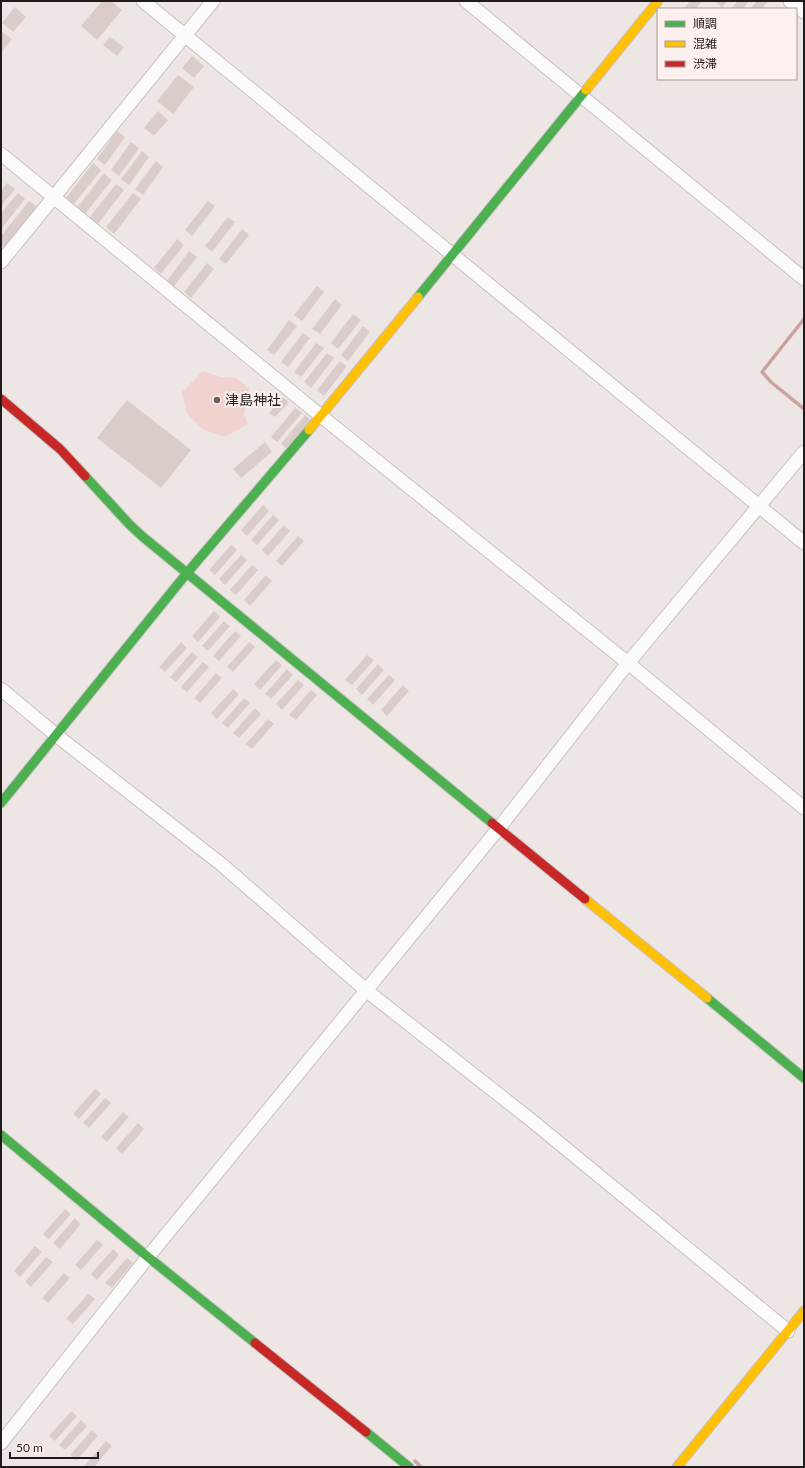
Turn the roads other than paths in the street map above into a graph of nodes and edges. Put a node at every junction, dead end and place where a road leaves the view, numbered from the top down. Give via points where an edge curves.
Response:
1 (143, 1) edge
2 (213, 1) edge
3 (466, 1) edge
4 (658, 1) edge
5 (790, 1) edge
6 (804, 12) edge
7 (185, 36) junction
8 (581, 94) junction
9 (1, 154) edge
10 (54, 196) junction
11 (452, 255) junction
12 (1, 262) edge
13 (804, 279) edge
14 (1, 399) edge
15 (321, 416) junction
16 (804, 452) edge
17 (759, 506) junction
18 (804, 543) edge
19 (187, 573) junction
20 (628, 663) junction
21 (1, 689) edge
22 (56, 735) junction
23 (1, 803) edge
24 (804, 808) edge
25 (499, 828) junction
26 (367, 991) junction
27 (804, 1078) edge
28 (1, 1135) edge
29 (148, 1257) junction
30 (804, 1311) edge
31 (788, 1331) junction
32 (1, 1443) edge
33 (409, 1467) edge
34 (677, 1467) edge

1 - 7 street
2 - 7 street
3 - 8 street
4 - 8 street
5 - 6 street
7 - 10 street
7 - 11 street
8 - 11 street
8 - 13 street
9 - 10 street
10 - 12 street
10 - 15 street
11 - 15 street
11 - 17 street
14 - 19 street via 51,440 130,525
15 - 19 street
15 - 20 street
16 - 17 street
17 - 18 street
17 - 20 street
19 - 22 street
19 - 25 street
20 - 24 street
20 - 25 street
21 - 22 street
22 - 23 street
22 - 26 street via 221,864
25 - 26 street
25 - 27 street
26 - 29 street
26 - 31 street via 537,1125
28 - 29 street
29 - 32 street
29 - 33 street
30 - 31 street
31 - 34 street

